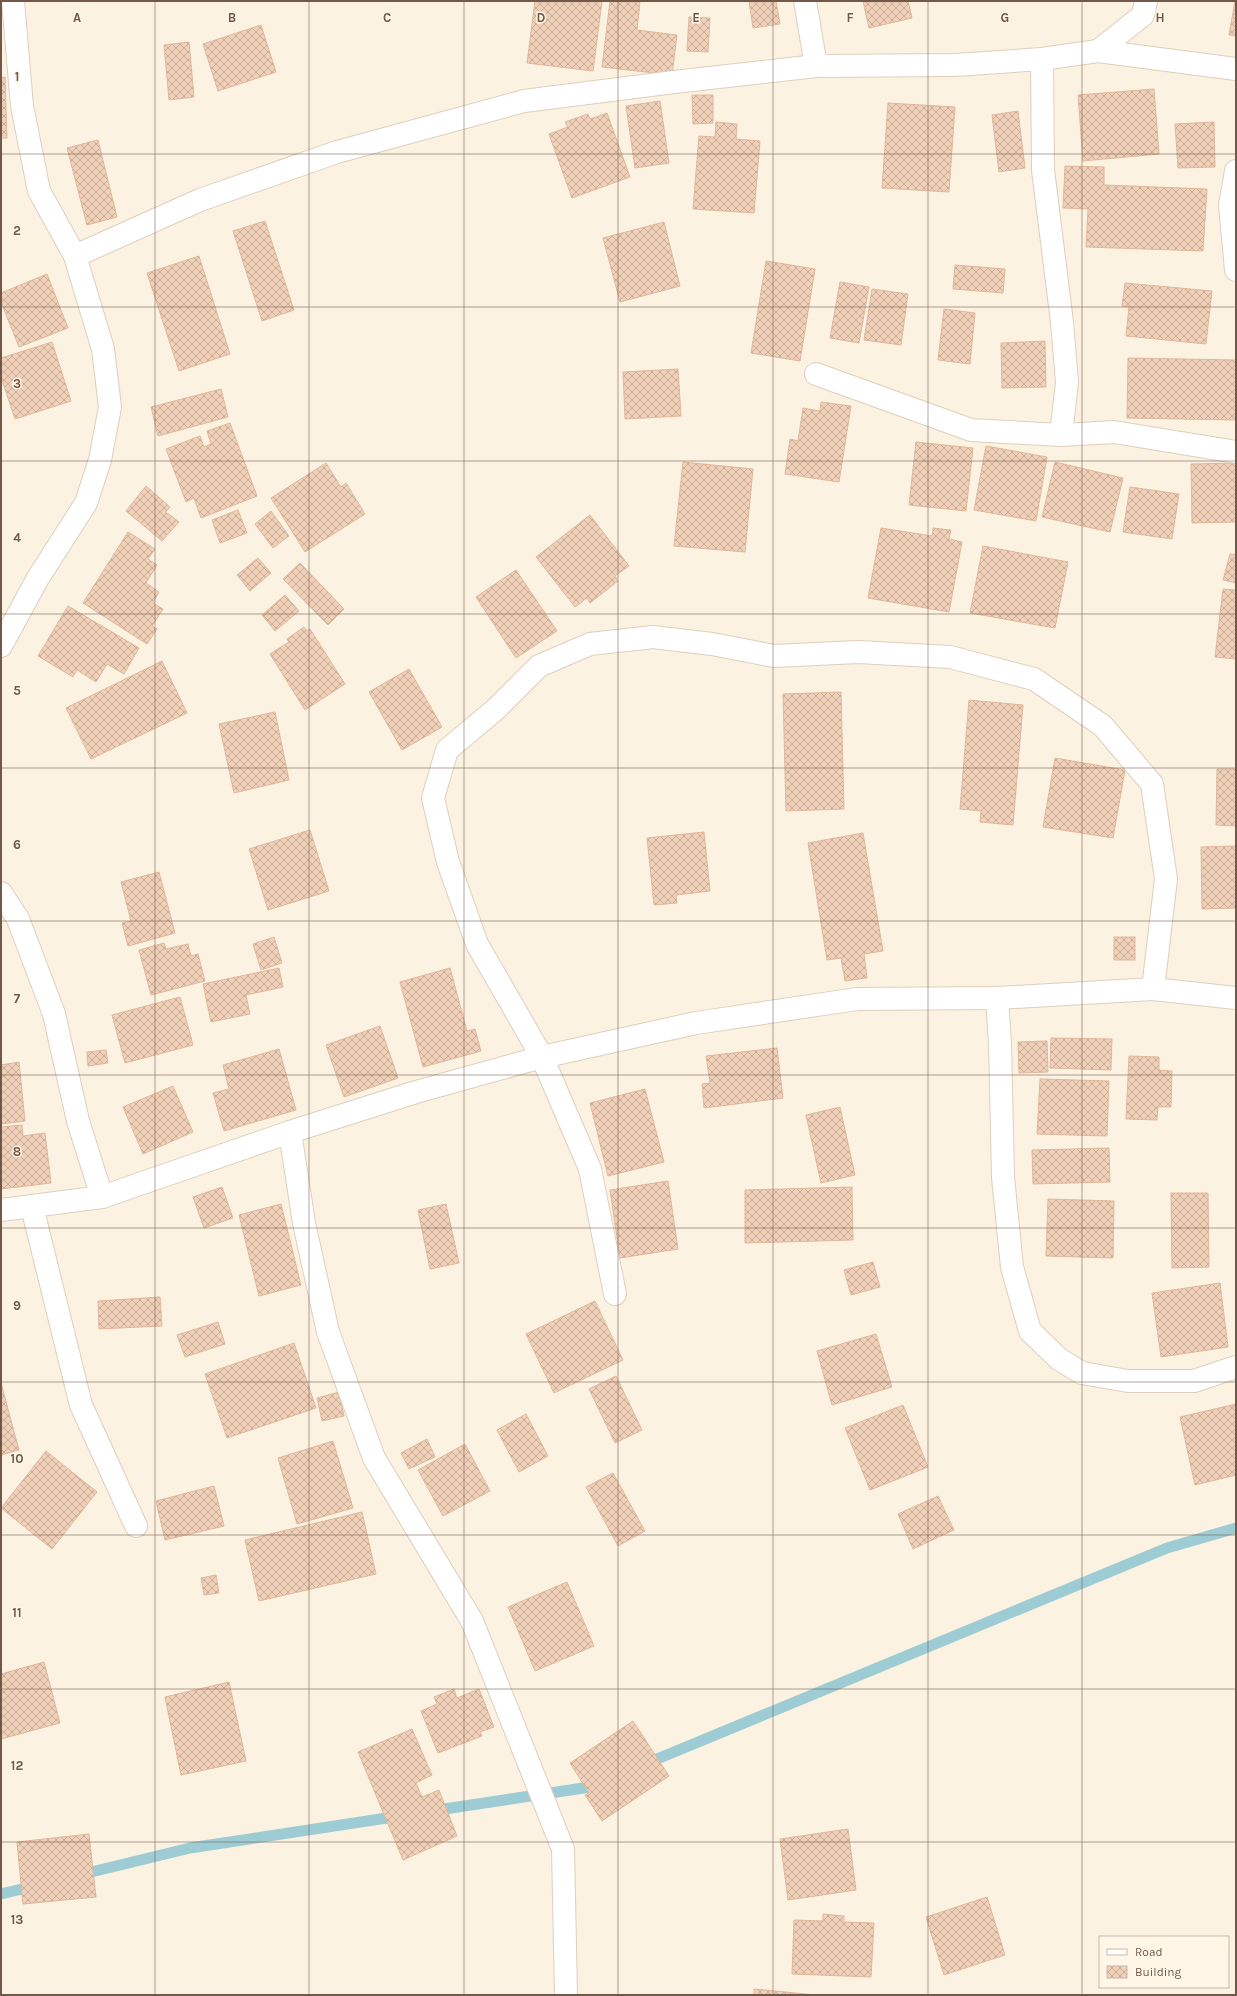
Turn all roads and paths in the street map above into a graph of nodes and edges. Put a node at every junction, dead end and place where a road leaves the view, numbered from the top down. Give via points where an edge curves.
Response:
1 (13, 1) edge
2 (805, 1) edge
3 (1146, 1) edge
4 (1098, 51) junction
5 (1042, 59) junction
6 (816, 66) junction
7 (1236, 69) edge
8 (1236, 171) edge
9 (75, 256) junction
10 (1236, 270) edge
11 (816, 374) dead end
12 (1061, 435) junction
13 (1236, 452) edge
14 (1, 646) edge
15 (1, 893) edge
16 (1153, 989) junction
17 (997, 998) junction
18 (1236, 998) edge
19 (542, 1057) junction
20 (290, 1132) junction
21 (102, 1197) junction
22 (32, 1207) junction
23 (1, 1210) edge
24 (615, 1294) dead end
25 (1236, 1367) edge
26 (136, 1526) dead end
27 (566, 1995) edge

1 - 9 street via 22,106 39,191
2 - 6 street
3 - 4 street via 1143,14
4 - 5 street
4 - 7 street
5 - 6 street via 955,65
5 - 12 street via 1043,170 1067,382
6 - 9 street via 524,101 337,152 200,200
8 - 10 street via 1230,205
9 - 14 street via 103,349 110,407 100,460 86,503 38,578
11 - 12 street via 971,430
12 - 13 street via 1114,432
15 - 21 street via 18,919 54,1014 78,1121
16 - 17 street
16 - 18 street
16 - 19 street via 1166,879 1152,784 1103,726 1034,680 950,657 858,652 774,656 712,644 653,637 590,644 540,666 496,709 448,750 433,798 448,862 477,944
17 - 19 street via 857,999 696,1023
17 - 25 street via 1002,1177 1012,1267 1030,1331 1058,1359 1082,1373 1128,1381 1194,1381
19 - 20 street via 416,1092
19 - 24 street via 590,1169
20 - 21 street
20 - 27 street via 304,1223 328,1332 374,1458 472,1621 563,1849
21 - 22 street
22 - 23 street
22 - 26 street via 80,1405

